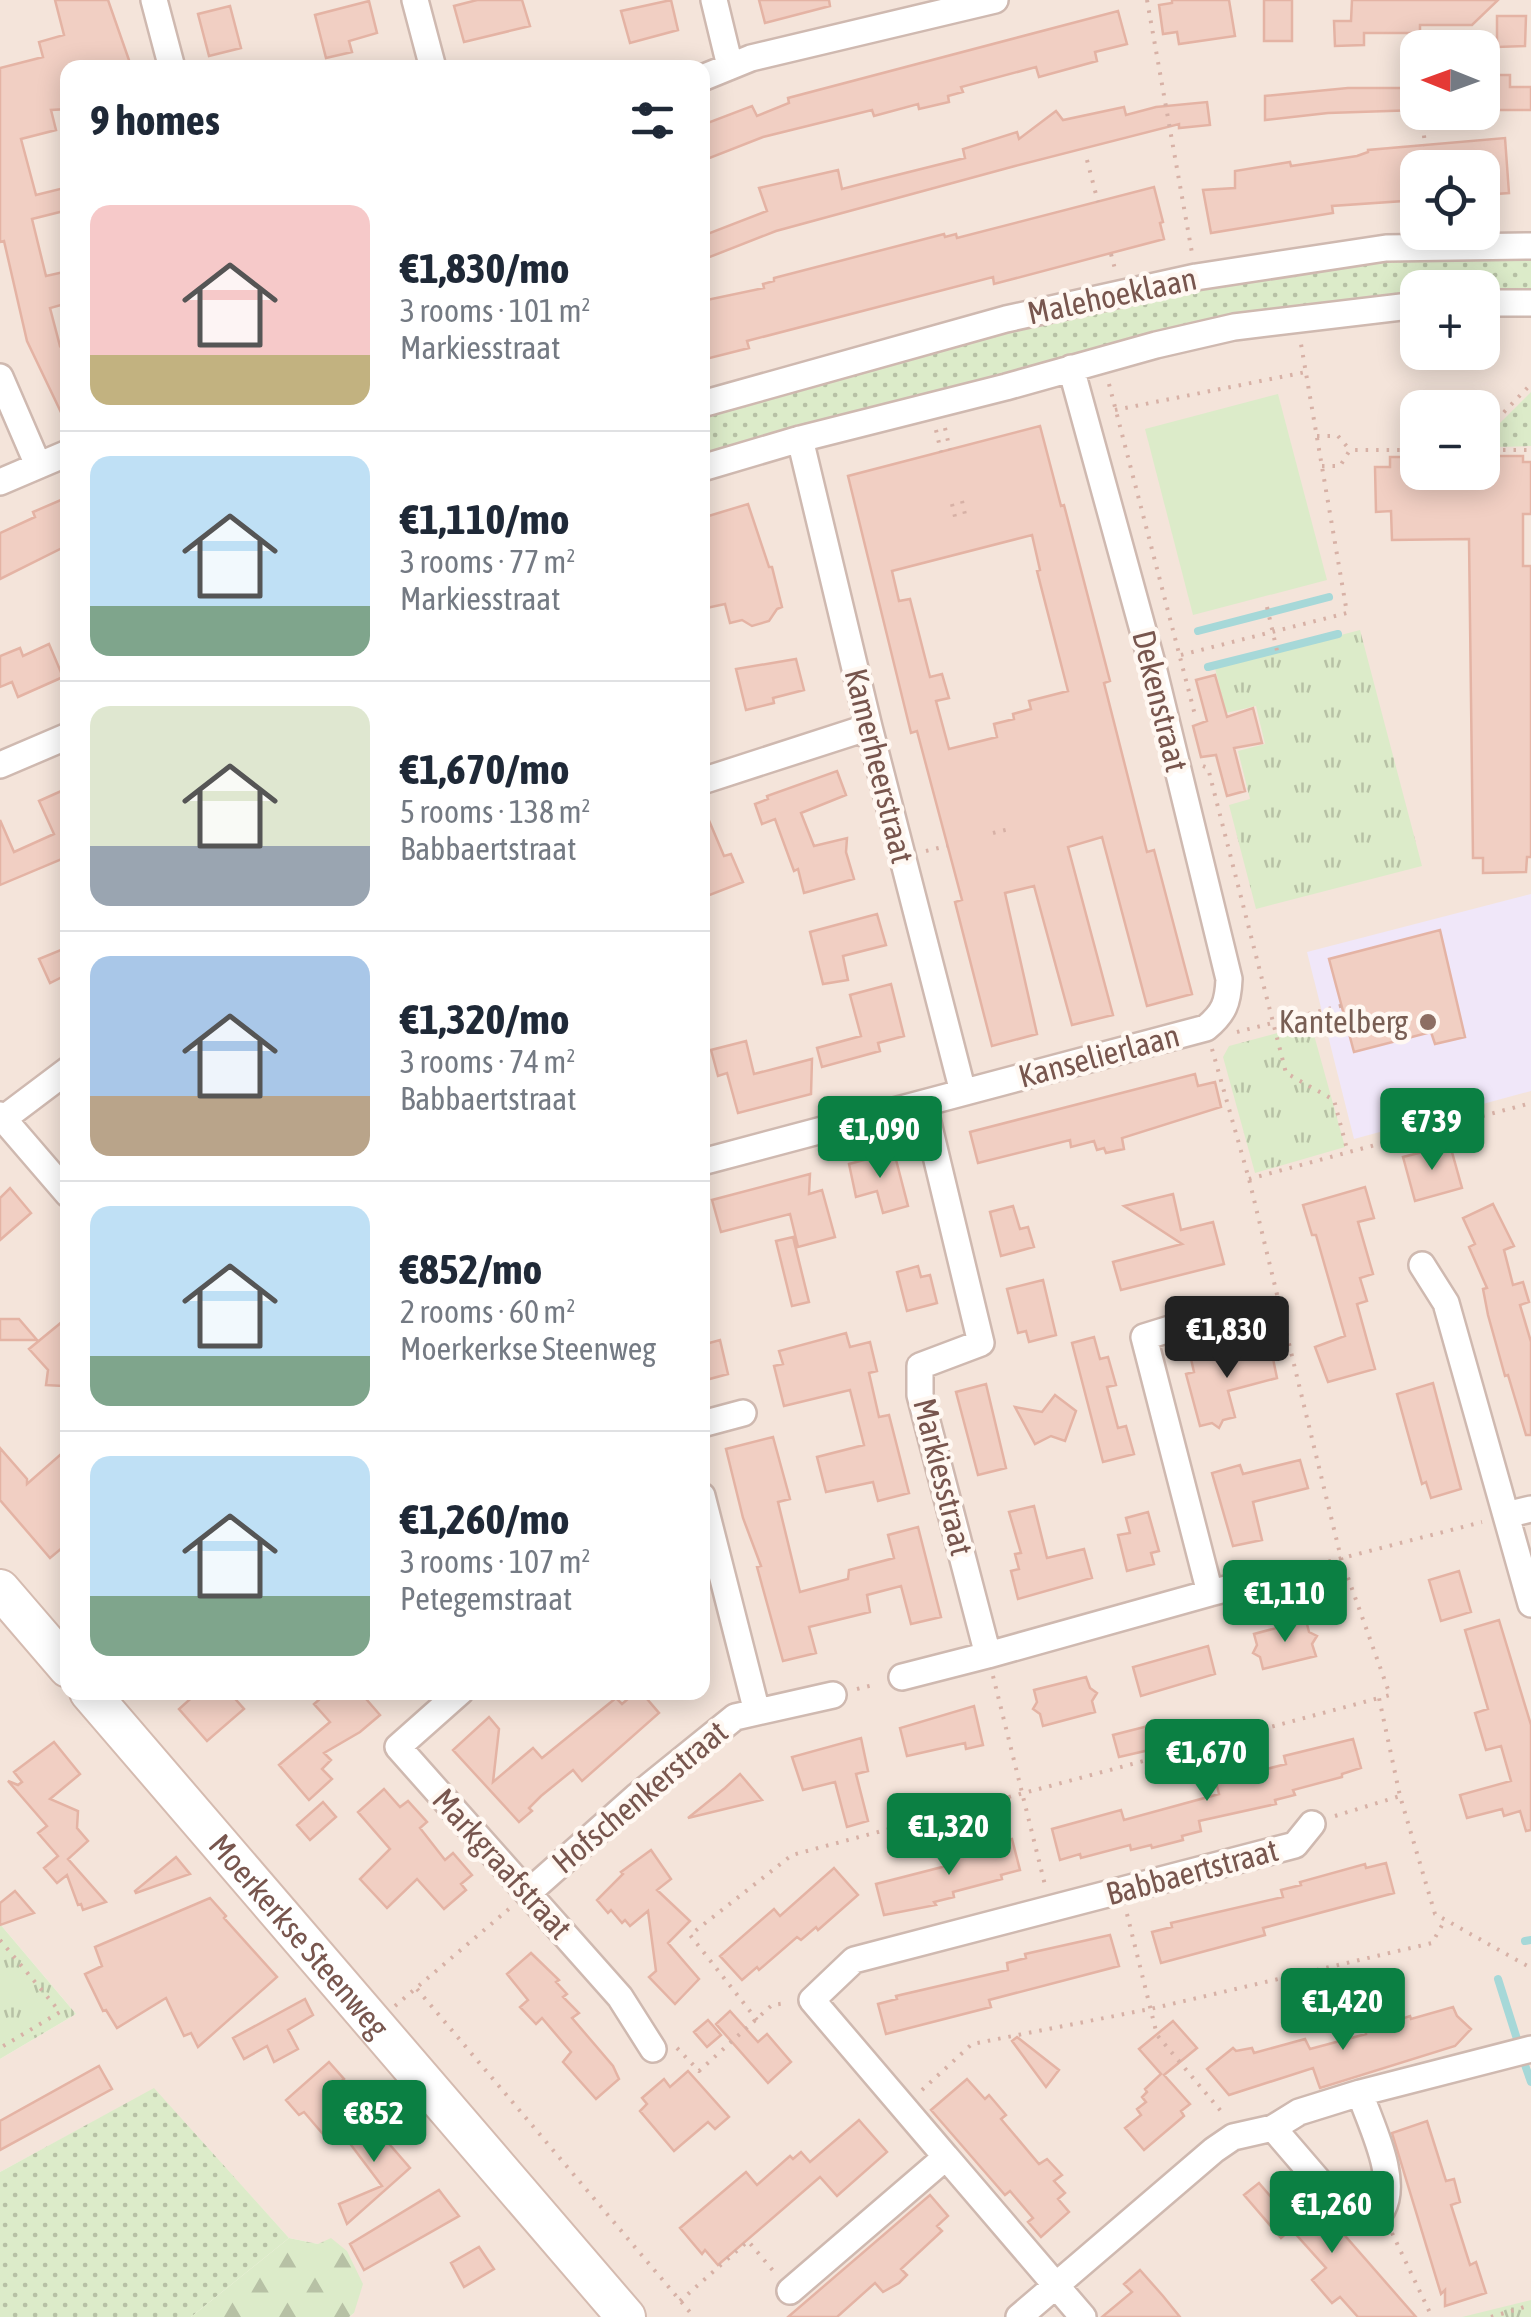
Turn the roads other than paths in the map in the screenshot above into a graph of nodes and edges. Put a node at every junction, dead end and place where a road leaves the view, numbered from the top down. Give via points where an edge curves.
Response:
1 (154, 0) edge
2 (415, 0) edge
3 (714, 0) edge
4 (990, 1) edge
5 (170, 60) edge
6 (431, 60) edge
7 (730, 66) junction
8 (710, 75) edge
9 (1531, 246) edge
10 (1531, 302) edge
11 (1500, 303) edge
12 (1400, 307) edge
13 (1072, 368) junction
14 (0, 377) edge
15 (710, 402) edge
16 (800, 438) junction
17 (60, 456) edge
18 (38, 466) junction
19 (710, 466) edge
20 (0, 482) edge
21 (868, 726) junction
22 (60, 739) edge
23 (0, 765) edge
24 (710, 778) edge
25 (1206, 1028) joint
26 (60, 1076) edge
27 (963, 1092) junction
28 (924, 1106) junction
29 (2, 1117) edge
30 (710, 1160) edge
31 (60, 1185) edge
32 (1422, 1265) dead end
33 (1202, 1320) road end
34 (743, 1412) dead end
35 (710, 1422) edge
36 (1518, 1512) edge
37 (710, 1527) edge
38 (1265, 1578) road end
39 (0, 1589) edge
40 (1210, 1593) junction
41 (1531, 1604) edge
42 (988, 1655) junction
43 (60, 1659) edge
44 (902, 1678) road end
45 (834, 1695) road end
46 (96, 1700) edge
47 (451, 1700) edge
48 (757, 1712) junction
49 (1312, 1824) road end
50 (528, 1892) junction
51 (1531, 2049) edge
52 (654, 2050) road end
53 (1360, 2093) junction
54 (1274, 2128) junction
55 (946, 2157) junction
56 (1056, 2286) junction
57 (790, 2291) road end
58 (626, 2317) edge
59 (1019, 2317) edge
60 (1083, 2317) edge

1 - 5 street
2 - 6 street
3 - 7 street
4 - 7 street
7 - 8 street
9 - 15 street, Malehoeklaan via 1386,248 1196,277 1006,318
10 - 11 street
12 - 13 street, Malehoeklaan via 1234,327
13 - 16 street, Malehoeklaan
13 - 25 street, Dekenstraat via 1229,980 1222,1014
14 - 18 street
16 - 19 street, Malehoeklaan
16 - 21 street, Kamerheerstraat
17 - 18 street
18 - 20 street
21 - 24 street
21 - 27 street, Kamerheerstraat
22 - 23 street
25 - 27 street, Kanselierlaan
26 - 29 street
27 - 28 street, Kanselierlaan
28 - 30 street, Kanselierlaan
28 - 42 street, Markiesstraat via 982,1343 920,1366 920,1395
29 - 31 street
32 - 36 street via 1446,1302
33 - 40 street via 1144,1337
34 - 35 street
36 - 41 street
37 - 48 street, Hofschenkerstraat
38 - 40 street
39 - 43 street
40 - 42 street
42 - 44 street
45 - 48 street, Hofschenkerstraat
46 - 58 street, Moerkerkse Steenweg
47 - 50 street, Markgraafstraat via 398,1747
48 - 50 street, Hofschenkerstraat via 736,1717 696,1747
49 - 55 street, Babbaertstraat via 1294,1845 854,1960 812,2000
50 - 52 street, Markgraafstraat via 620,1998
51 - 53 street
53 - 54 street via 1299,2112
53 - 54 street via 1390,2183 1382,2210 1360,2216 1341,2207
54 - 56 street via 1214,2150
55 - 56 street
55 - 57 street
56 - 59 street
56 - 60 street

